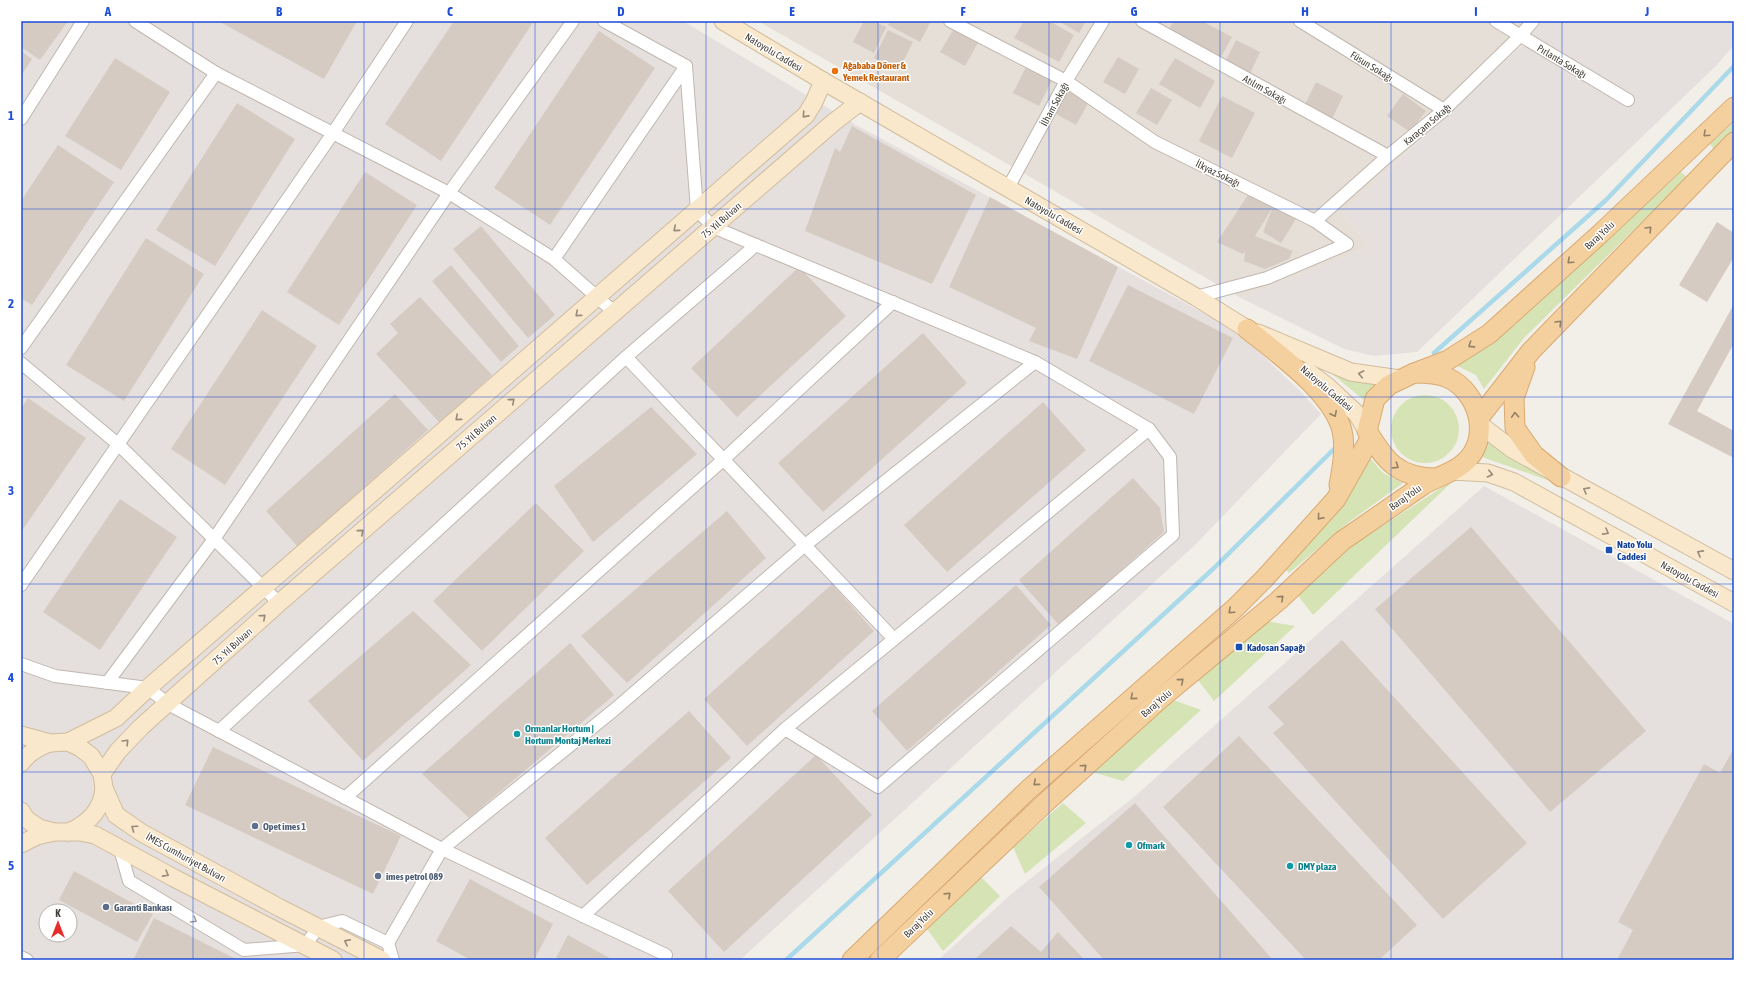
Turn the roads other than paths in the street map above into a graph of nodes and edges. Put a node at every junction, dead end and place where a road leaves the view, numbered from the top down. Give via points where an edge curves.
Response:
1 (83, 21) edge
2 (136, 21) edge
3 (573, 21) edge
4 (604, 21) edge
5 (723, 21) edge
6 (950, 21) edge
7 (1103, 21) edge
8 (1142, 21) edge
9 (1300, 21) edge
10 (1496, 21) edge
11 (1512, 21) edge
12 (1533, 21) edge
13 (403, 22) edge
14 (1520, 36) junction
15 (686, 66) junction
16 (216, 72) junction
17 (822, 81) junction
18 (1066, 81) junction
19 (1628, 100) dead end
20 (860, 102) junction
21 (1734, 107) edge
22 (1444, 110) junction
23 (21, 119) edge
24 (334, 133) junction
25 (1734, 142) edge
26 (1388, 156) junction
27 (1008, 188) junction
28 (449, 193) junction
29 (697, 210) junction
30 (1315, 221) junction
31 (713, 227) junction
32 (756, 245) junction
33 (554, 259) junction
34 (598, 296) junction
35 (1196, 297) junction
36 (893, 302) junction
37 (614, 312) junction
38 (1247, 329) junction
39 (21, 348) edge
40 (1531, 351) junction
41 (626, 357) junction
42 (1035, 362) junction
43 (21, 363) edge
44 (1407, 376) junction
45 (1479, 421) junction
46 (1150, 429) junction
47 (1369, 434) junction
48 (119, 445) junction
49 (724, 459) junction
50 (1443, 474) junction
51 (1561, 477) junction
52 (1336, 499) junction
53 (214, 539) junction
54 (804, 546) junction
55 (1734, 571) edge
56 (21, 585) edge
57 (264, 588) junction
58 (278, 603) junction
59 (1734, 603) edge
60 (894, 640) junction
61 (21, 664) edge
62 (107, 682) junction
63 (148, 688) junction
64 (168, 704) junction
65 (785, 729) junction
66 (219, 730) junction
67 (21, 735) edge
68 (68, 742) junction
69 (50, 743) junction
70 (21, 762) edge
71 (103, 781) junction
72 (345, 798) junction
73 (21, 811) edge
74 (61, 832) junction
75 (21, 844) edge
76 (120, 849) junction
77 (442, 849) junction
78 (583, 916) junction
79 (318, 927) junction
80 (388, 943) junction
81 (306, 945) junction
82 (666, 956) dead end
83 (21, 957) edge
84 (26, 960) edge
85 (333, 960) edge
86 (382, 960) edge
87 (393, 960) edge
88 (852, 960) edge
89 (880, 960) edge

1 - 23 street
2 - 16 street
3 - 28 street
4 - 15 street
5 - 17 street, Natoyolu Caddesi
6 - 18 street, İlkyaz Sokağı
7 - 18 street, İlham Sokağı
8 - 26 street, Atılım Sokağı
9 - 22 street, Füsun Sokağı
10 - 14 street, Pırlanta Sokağı
11 - 14 street
12 - 14 street, Karaçam Sokağı
13 - 24 street
14 - 19 street, Pırlanta Sokağı
14 - 22 street, Karaçam Sokağı
15 - 29 street
15 - 33 street
16 - 24 street
16 - 39 street
17 - 20 street, Natoyolu Caddesi
17 -> 29 street via 806,115
18 - 27 street, İlham Sokağı
18 - 30 street, İlkyaz Sokağı via 1155,142
20 - 27 street, Natoyolu Caddesi
20 - 31 street, 75. Yıl Bulvarı
21 -> 44 main road, Baraj Yolu via 1600,234 1489,334 1448,360
22 - 26 street, Karaçam Sokağı
24 - 28 street
24 - 48 street
40 -> 25 main road
26 - 30 street, Karaçam Sokağı
27 - 35 street, Natoyolu Caddesi
28 - 33 street
28 - 53 street
29 - 31 street
29 -> 34 street
30 - 35 street, İlkyaz Sokağı via 1347,244 1267,278
31 - 32 street
31 - 37 street, 75. Yıl Bulvarı
32 - 36 street
32 - 41 street
33 - 34 street
34 - 37 street
34 -> 57 street
35 - 38 street, Natoyolu Caddesi
36 - 42 street
36 - 49 street
58 -> 37 street, 75. Yıl Bulvarı
44 -> 38 street via 1379,377 1351,372
38 - 47 street, Natoyolu Caddesi via 1327,386 1357,414
38 -> 52 main road via 1300,372 1335,411 1343,436 1343,464
40 - 45 main road
51 -> 40 main road via 1534,455 1515,428 1514,398
41 - 49 street
41 - 66 street
42 - 46 street
42 - 54 street
43 - 48 street
44 - 45 main road via 1430,373 1453,381 1463,389 1474,405
44 - 47 main road via 1389,385 1375,399
45 - 50 main road via 1480,435 1475,450 1464,463
45 - 51 street via 1512,449
46 - 60 street
46 - 65 street via 1170,457 1173,535 878,787
47 -> 50 main road via 1384,457 1398,468 1419,477
47 - 52 main road, Baraj Yolu
48 - 53 street
48 - 56 street
49 - 54 street
49 - 72 street
50 -> 59 street, Natoyolu Caddesi via 1488,473 1514,482
89 -> 50 main road, Baraj Yolu via 1045,803 1160,699 1278,601 1342,541
55 -> 51 street
52 -> 88 main road, Baraj Yolu via 1239,604 1028,790
53 - 57 street
53 - 62 street
54 - 60 street
54 - 77 street via 614,710
57 - 58 street
57 - 63 street
64 -> 58 street, 75. Yıl Bulvarı
60 - 65 street
61 - 62 street via 55,676
62 - 63 street
63 - 64 street
63 - 68 street via 116,718
64 - 66 street
71 -> 64 street, 75. Yıl Bulvarı via 118,751 140,727
65 - 78 street
66 - 72 street
67 - 69 street
68 - 69 street
68 - 71 street, İMES Cumhuriyet Bulvarı via 91,756
69 - 70 street via 38,747
71 - 74 street, 75. Yıl Bulvarı via 103,797 90,820 79,827
79 -> 71 street, İMES Cumhuriyet Bulvarı via 142,833 116,815
72 - 77 street
73 - 74 street via 26,819 39,828
74 - 75 street via 37,836
74 - 76 street via 95,835
76 -> 81 street
76 -> 81 street via 129,881 244,950
77 - 78 street
77 - 80 street
78 - 82 street
79 - 80 street via 342,921
79 - 81 street
86 -> 79 street, İMES Cumhuriyet Bulvarı
80 - 87 street
81 - 85 street
83 - 84 street

